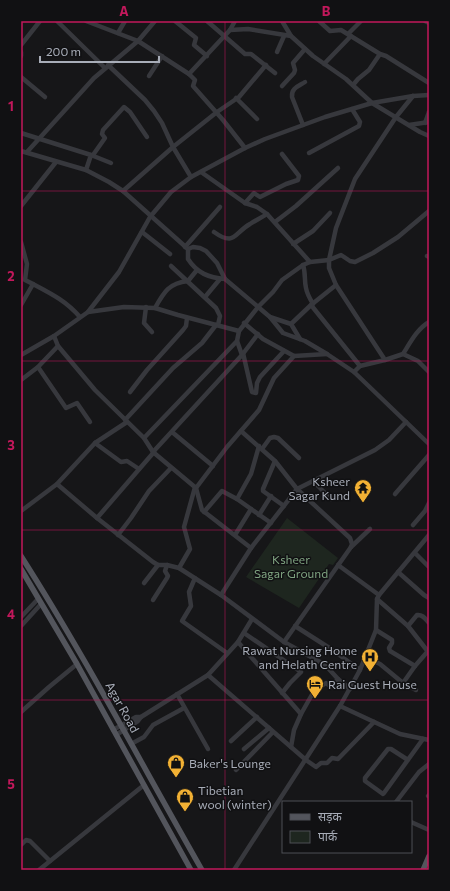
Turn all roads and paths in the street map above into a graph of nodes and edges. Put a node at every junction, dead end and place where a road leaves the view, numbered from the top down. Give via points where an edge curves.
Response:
1 (40, 21) edge
2 (57, 21) edge
3 (86, 21) edge
4 (125, 21) edge
5 (155, 21) edge
6 (175, 21) edge
7 (207, 21) edge
8 (235, 21) edge
9 (282, 21) edge
10 (319, 21) edge
11 (361, 21) edge
12 (425, 21) edge
13 (429, 23) edge
14 (230, 30) junction
15 (118, 33) junction
16 (349, 35) junction
17 (225, 36) junction
18 (284, 36) junction
19 (291, 36) junction
20 (23, 37) edge
21 (138, 40) junction
22 (21, 45) edge
23 (305, 49) junction
24 (21, 52) edge
25 (277, 52) dead end
26 (380, 54) junction
27 (21, 56) edge
28 (162, 56) junction
29 (207, 56) junction
30 (324, 64) junction
31 (106, 66) junction
32 (266, 66) junction
33 (275, 73) dead end
34 (189, 74) junction
35 (149, 76) dead end
36 (21, 77) edge
37 (306, 82) dead end
38 (429, 83) edge
39 (353, 85) junction
40 (282, 86) dead end
41 (429, 94) edge
42 (413, 96) junction
43 (45, 97) dead end
44 (236, 98) junction
45 (372, 103) junction
46 (352, 109) junction
47 (216, 112) junction
48 (429, 112) edge
49 (396, 117) junction
50 (256, 119) dead end
51 (427, 122) edge
52 (303, 125) junction
53 (409, 125) junction
54 (21, 133) edge
55 (429, 136) edge
56 (38, 138) junction
57 (147, 138) dead end
58 (173, 147) junction
59 (245, 148) junction
60 (21, 151) edge
61 (27, 152) junction
62 (309, 153) dead end
63 (282, 154) dead end
64 (92, 155) junction
65 (56, 162) junction
66 (111, 163) dead end
67 (338, 168) dead end
68 (86, 170) junction
69 (201, 172) junction
70 (191, 178) junction
71 (122, 191) junction
72 (245, 203) junction
73 (21, 206) edge
74 (220, 207) dead end
75 (330, 213) dead end
76 (428, 213) edge
77 (267, 214) junction
78 (150, 217) junction
79 (275, 222) junction
80 (142, 232) junction
81 (214, 232) dead end
82 (21, 242) edge
83 (294, 244) junction
84 (186, 248) junction
85 (170, 254) dead end
86 (328, 260) junction
87 (310, 262) junction
88 (302, 265) junction
89 (171, 266) dead end
90 (197, 270) junction
91 (223, 279) junction
92 (188, 281) junction
93 (33, 284) junction
94 (336, 286) junction
95 (205, 297) junction
96 (21, 305) edge
97 (312, 305) junction
98 (146, 307) junction
99 (258, 307) junction
100 (155, 308) junction
101 (88, 312) junction
102 (80, 317) junction
103 (270, 317) junction
104 (187, 318) junction
105 (429, 322) edge
106 (244, 323) junction
107 (291, 324) junction
108 (217, 325) junction
109 (239, 331) junction
110 (152, 332) dead end
111 (258, 334) junction
112 (54, 336) junction
113 (300, 339) junction
114 (237, 341) junction
115 (58, 346) junction
116 (284, 351) junction
117 (22, 353) edge
118 (242, 354) junction
119 (327, 354) junction
120 (403, 354) junction
121 (294, 356) junction
122 (384, 360) junction
123 (360, 366) junction
124 (38, 367) junction
125 (354, 372) junction
126 (429, 372) edge
127 (21, 380) edge
128 (130, 392) dead end
129 (126, 421) junction
130 (90, 422) dead end
131 (406, 422) junction
132 (242, 431) junction
133 (172, 432) junction
134 (144, 438) junction
135 (95, 443) junction
136 (429, 444) edge
137 (261, 448) junction
138 (154, 452) junction
139 (429, 455) edge
140 (299, 458) dead end
141 (275, 461) junction
142 (213, 466) junction
143 (171, 468) junction
144 (139, 469) junction
145 (313, 480) junction
146 (57, 484) junction
147 (196, 487) junction
148 (297, 489) junction
149 (395, 494) dead end
150 (271, 496) junction
151 (237, 499) junction
152 (330, 499) dead end
153 (429, 503) edge
154 (284, 506) junction
155 (251, 509) junction
156 (21, 511) edge
157 (204, 512) junction
158 (259, 514) junction
159 (97, 518) junction
160 (271, 523) junction
161 (413, 525) dead end
162 (370, 528) dead end
163 (118, 535) junction
164 (429, 535) edge
165 (235, 536) junction
166 (351, 547) junction
167 (251, 548) junction
168 (415, 553) junction
169 (21, 556) edge
170 (158, 565) junction
171 (167, 565) junction
172 (338, 566) junction
173 (429, 567) edge
174 (179, 568) junction
175 (21, 569) edge
176 (398, 572) junction
177 (24, 578) edge
178 (195, 578) junction
179 (144, 583) dead end
180 (221, 595) junction
181 (378, 597) junction
182 (429, 598) edge
183 (153, 600) dead end
184 (40, 601) junction
185 (21, 617) edge
186 (252, 619) junction
187 (429, 623) edge
188 (21, 626) edge
189 (295, 626) junction
190 (408, 626) junction
191 (376, 630) junction
192 (244, 633) junction
193 (238, 642) junction
194 (284, 642) junction
195 (428, 652) edge
196 (227, 653) junction
197 (365, 657) junction
198 (77, 664) junction
199 (415, 666) junction
200 (360, 670) junction
201 (208, 675) junction
202 (338, 679) junction
203 (404, 682) junction
204 (350, 689) junction
205 (416, 690) dead end
206 (282, 693) junction
207 (177, 694) junction
208 (340, 706) junction
209 (184, 708) junction
210 (21, 712) edge
211 (301, 714) junction
212 (257, 717) junction
213 (374, 722) junction
214 (122, 728) junction
215 (271, 730) junction
216 (114, 733) junction
217 (423, 739) junction
218 (429, 740) edge
219 (231, 741) dead end
220 (131, 744) junction
221 (291, 747) junction
222 (208, 749) dead end
223 (244, 749) dead end
224 (306, 760) junction
225 (408, 760) junction
226 (429, 764) edge
227 (236, 770) dead end
228 (144, 785) junction
229 (397, 801) edge
230 (412, 822) edge
231 (429, 830) edge
232 (21, 845) edge
233 (429, 856) edge
234 (50, 861) junction
235 (39, 870) edge
236 (191, 870) edge
237 (202, 870) edge
238 (234, 870) edge
239 (423, 870) edge

1 - 20 street
2 - 31 street
3 - 15 street
4 - 15 street
5 - 21 street
6 - 29 street via 196,38 194,45
7 - 17 street
8 - 14 street
9 - 19 street
10 - 16 street via 330,31 341,30
11 - 16 street
12 - 13 street
14 - 17 street
14 - 18 street via 248,29
15 - 21 street
16 - 26 street
16 - 30 street
17 - 29 street
17 - 32 street via 245,54 252,54
18 - 19 street
18 - 25 street
19 - 23 street
20 - 22 street
21 - 28 street
21 - 31 street
23 - 30 street
23 - 40 street via 293,63 294,73
24 - 27 street
26 - 38 street
26 - 39 street via 369,70
28 - 34 street
28 - 35 street
29 - 34 street
30 - 39 street
31 - 56 street
31 - 58 street via 145,100 162,123
32 - 33 street
32 - 44 street
34 - 47 street via 195,80 193,86
36 - 43 street
37 - 52 street via 295,88 292,93
39 - 45 street
41 - 42 street
42 - 45 street
42 - 49 street
44 - 47 street
44 - 50 street
45 - 46 street
45 - 49 street
46 - 52 street
46 - 62 street via 360,122 359,126
47 - 58 street
47 - 59 street
48 - 51 street
49 - 53 street
49 - 86 street via 355,179 336,228
51 - 53 street
52 - 59 street
53 - 55 street
54 - 56 street
56 - 61 street
56 - 64 street
57 - 64 street via 124,107 103,130 104,138
58 - 70 street
58 - 71 street
59 - 69 street
60 - 61 street
61 - 65 street
63 - 72 street via 298,176 298,180 260,197 254,193
64 - 66 street
64 - 68 street
65 - 68 street
65 - 73 street
67 - 79 street
68 - 71 street
69 - 70 street
69 - 72 street
70 - 78 street via 171,192
71 - 78 street
72 - 77 street
74 - 84 street
75 - 83 street via 313,231
76 - 86 street via 398,237 355,262 341,255
77 - 79 street
77 - 81 street via 230,238 225,239
78 - 80 street
78 - 84 street
79 - 83 street
80 - 85 street
80 - 101 street via 119,272
82 - 93 street via 27,264 24,279
83 - 87 street
84 - 90 street via 188,259
84 - 91 street via 194,247 206,251 217,264
86 - 87 street
86 - 94 street
87 - 88 street
88 - 97 street via 306,273 305,286
88 - 99 street via 286,276
89 - 92 street
90 - 91 street via 208,276
90 - 92 street
91 - 95 street
91 - 99 street
92 - 95 street
92 - 100 street via 170,286
93 - 96 street
93 - 102 street via 61,299
94 - 97 street
94 - 122 street
95 - 108 street via 218,310 220,316
97 - 107 street
97 - 123 street
98 - 100 street
98 - 101 street
98 - 110 street via 144,323
99 - 103 street
99 - 106 street
100 - 104 street
101 - 102 street
102 - 112 street
103 - 107 street
103 - 113 street via 283,333
104 - 108 street
104 - 128 street via 183,330
105 - 120 street via 414,336
106 - 109 street
106 - 111 street
107 - 113 street
108 - 109 street
108 - 129 street via 202,343 173,368
109 - 114 street
111 - 116 street via 263,340
111 - 118 street
112 - 115 street
112 - 117 street
113 - 119 street
114 - 118 street
114 - 134 street
115 - 124 street
115 - 129 street
116 - 118 street via 258,380 256,393 252,392
116 - 121 street
118 - 133 street
119 - 121 street
119 - 125 street
120 - 122 street
120 - 126 street via 418,361
121 - 132 street via 274,378 259,410
122 - 123 street
123 - 125 street
124 - 127 street
124 - 130 street via 66,408 77,403
125 - 131 street
129 - 134 street
129 - 135 street
131 - 136 street
131 - 145 street via 375,450
132 - 137 street
132 - 142 street
133 - 138 street
133 - 142 street
134 - 138 street
135 - 144 street via 121,462 127,461
135 - 146 street
137 - 140 street via 270,438 278,438
137 - 141 street
137 - 151 street via 251,474
138 - 143 street
138 - 144 street
139 - 149 street
141 - 148 street
141 - 150 street via 263,489
142 - 147 street
143 - 147 street
143 - 163 street via 149,491
144 - 159 street
145 - 148 street
145 - 152 street
146 - 156 street
146 - 159 street
147 - 157 street
147 - 174 street via 184,527 190,549
148 - 154 street
148 - 166 street via 350,538
150 - 154 street
150 - 158 street
151 - 155 street
151 - 157 street via 222,491
153 - 161 street
154 - 160 street
155 - 158 street
155 - 165 street
157 - 165 street
158 - 160 street
159 - 163 street
160 - 167 street
162 - 166 street
163 - 170 street
164 - 168 street
165 - 167 street
166 - 172 street
167 - 180 street
168 - 173 street
168 - 176 street
169 - 214 main road, Agar Road via 86,662
170 - 171 street
170 - 179 street
171 - 174 street
171 - 183 street via 165,571 168,576
172 - 181 street
172 - 189 street
174 - 178 street
175 - 177 main road
176 - 181 street
176 - 182 street
177 - 184 main road
178 - 180 street
178 - 196 street via 189,592 191,606 182,621
180 - 186 street
181 - 190 street
181 - 191 street
184 - 185 street
184 - 188 street
184 - 198 main road
186 - 192 street
186 - 194 street
187 - 190 street via 417,615
189 - 194 street
189 - 200 street
190 - 195 street
191 - 197 street
191 - 199 street via 392,640 390,651
192 - 193 street
192 - 206 street via 301,672
193 - 196 street
193 - 206 street
194 - 202 street via 320,662
195 - 199 street
196 - 201 street
197 - 200 street
197 - 203 street via 380,664
198 - 210 street
198 - 216 main road
199 - 203 street
200 - 204 street
201 - 207 street
201 - 212 street
202 - 204 street
202 - 211 street via 331,687 326,683 314,691
203 - 205 street
204 - 208 street
206 - 211 street
207 - 209 street
207 - 214 street
208 - 213 street
208 - 224 street
209 - 220 street via 153,725 145,736
209 - 222 street
211 - 221 street via 294,730
212 - 215 street
212 - 219 street
213 - 217 street via 400,734
213 - 224 street via 338,759 332,758 316,767
214 - 216 street
214 - 220 main road, Agar Road
215 - 221 street
215 - 223 street
215 - 227 street
216 - 228 main road
217 - 218 street
217 - 225 street
220 - 237 main road, Agar Road
221 - 224 street
224 - 238 street
225 - 225 street via 388,749 365,781 383,794
226 - 229 street via 419,772
228 - 234 street
228 - 236 main road
230 - 231 street
232 - 234 street via 26,840 30,841
233 - 239 main road
234 - 235 street

